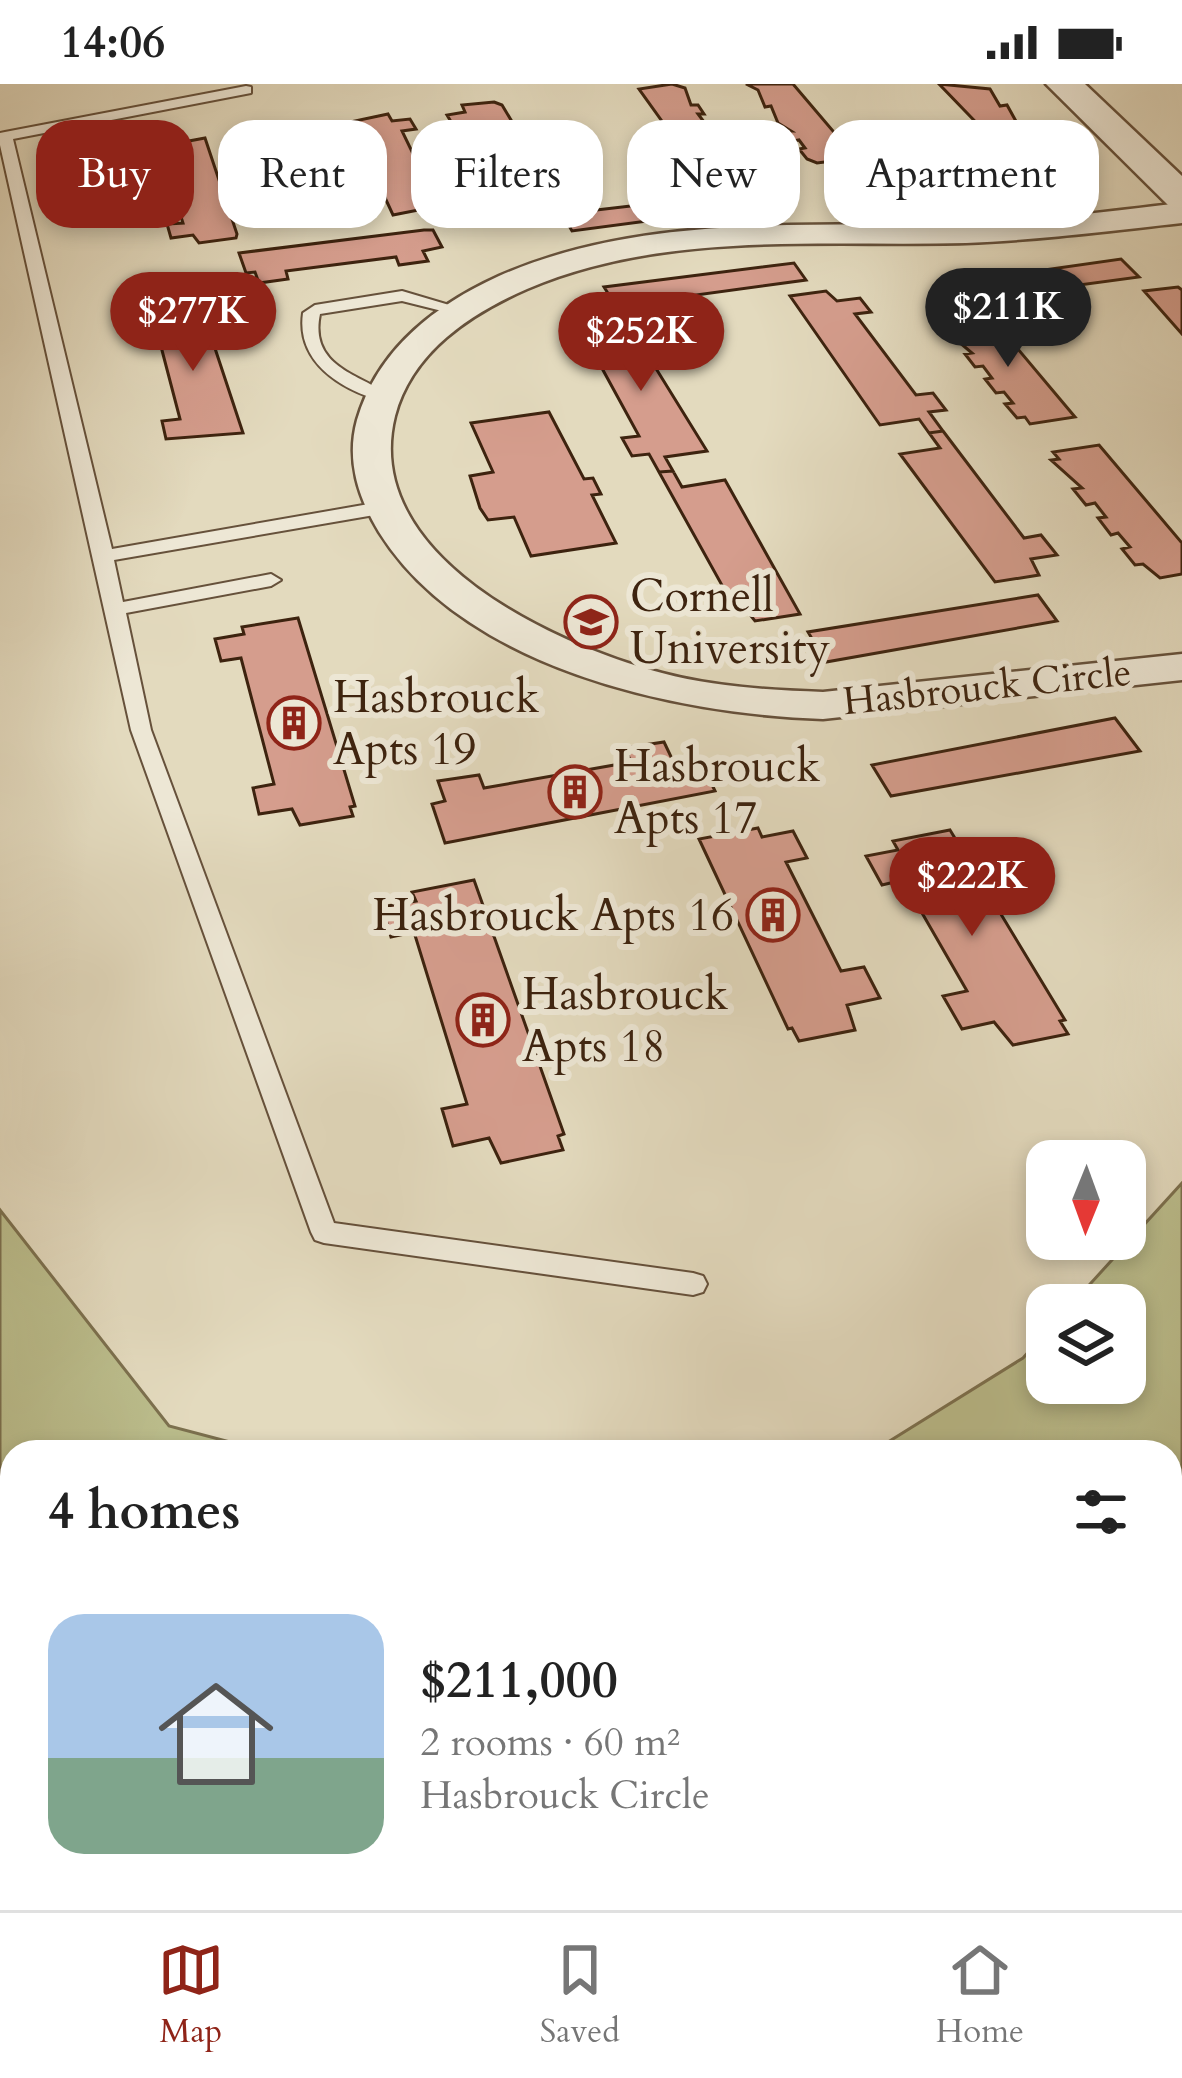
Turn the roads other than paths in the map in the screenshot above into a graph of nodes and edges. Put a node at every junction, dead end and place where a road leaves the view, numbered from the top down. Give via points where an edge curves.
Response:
1 (1064, 84) edge
2 (246, 90) dead end
3 (1182, 196) edge
4 (1182, 213) edge
5 (458, 310) junction
6 (382, 395) junction
7 (386, 507) junction
8 (104, 556) junction
9 (271, 580) dead end
10 (115, 609) junction
11 (1182, 667) edge
12 (693, 1283) dead end

1 - 3 street
2 - 8 lane via 5,136
4 - 5 street, Hasbrouck Circle via 1035,230 644,247 546,269
5 - 6 street, Hasbrouck Circle via 405,356
5 - 6 lane via 402,296 309,316 329,373
6 - 7 street, Hasbrouck Circle via 371,439
7 - 8 lane
7 - 11 street, Hasbrouck Circle via 420,564 499,622 569,658 692,693 876,703
8 - 10 lane
9 - 10 lane
10 - 12 lane via 141,730 324,1232

